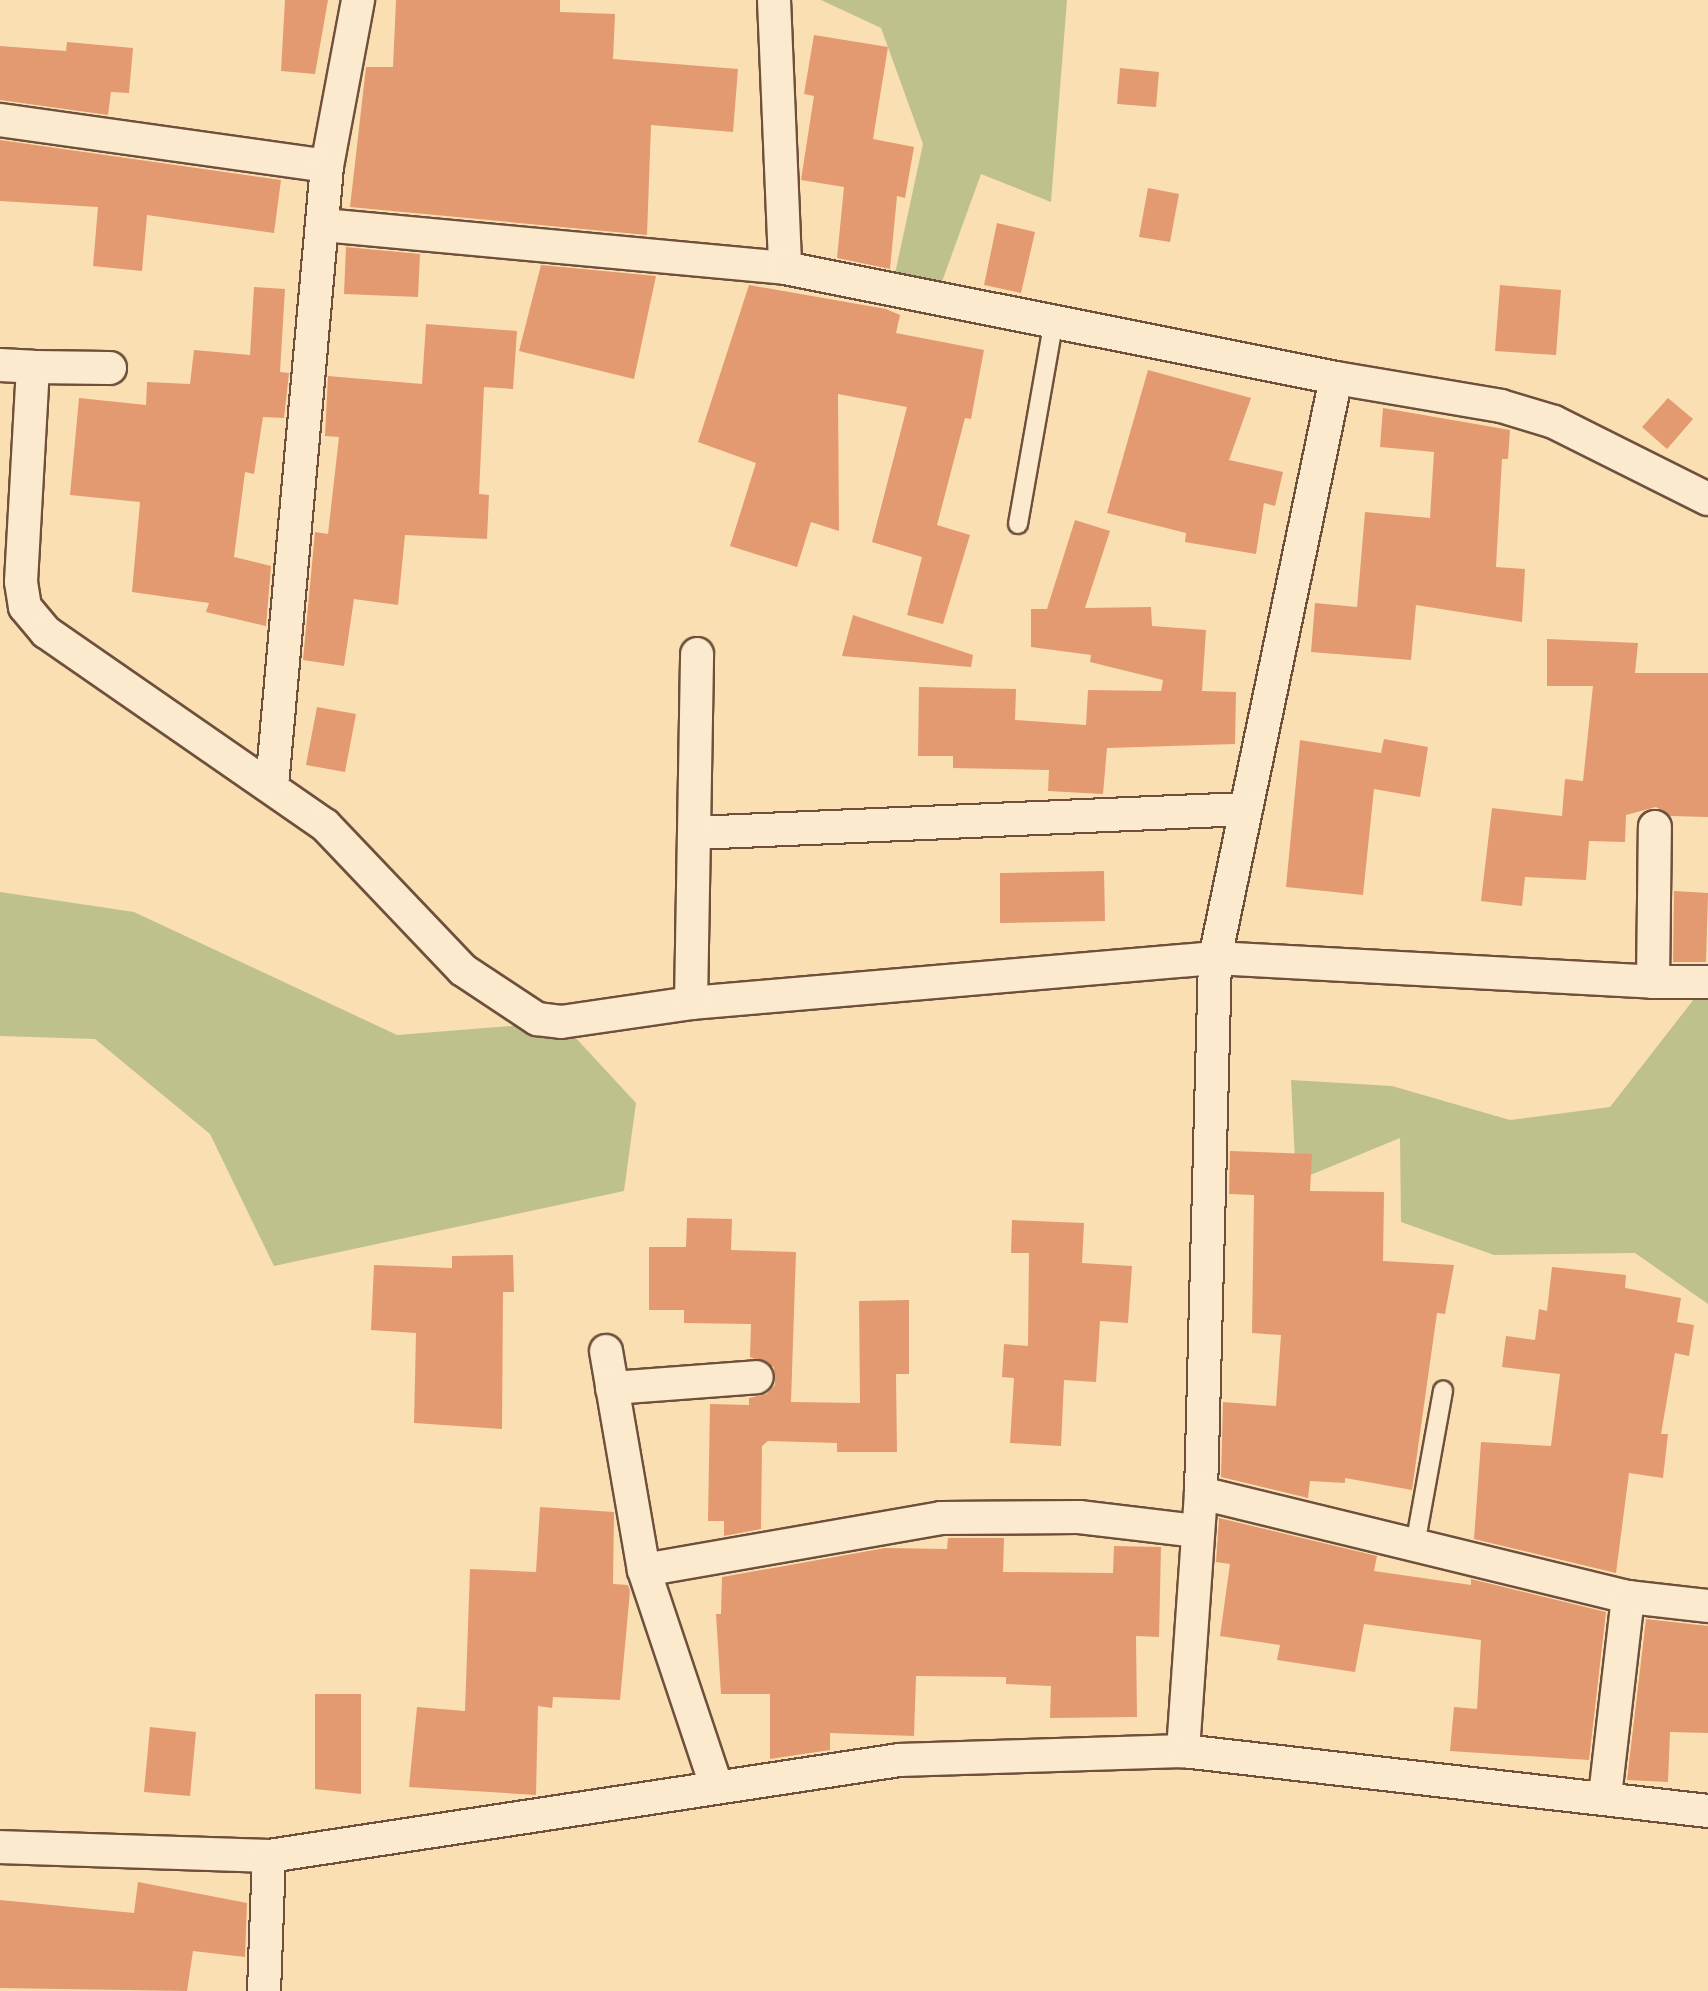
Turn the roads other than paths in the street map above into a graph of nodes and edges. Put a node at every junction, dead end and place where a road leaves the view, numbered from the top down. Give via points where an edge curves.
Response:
1 (358, 0) edge
2 (774, 0) edge
3 (0, 120) edge
4 (326, 166) junction
5 (322, 225) junction
6 (785, 268) junction
7 (1054, 320) junction
8 (0, 365) edge
9 (33, 367) junction
10 (110, 368) dead end
11 (1336, 378) junction
12 (1708, 499) edge
13 (1018, 524) dead end
14 (696, 654) dead end
15 (272, 785) junction
16 (1245, 810) junction
17 (1655, 826) dead end
18 (695, 833) junction
19 (1215, 958) junction
20 (1653, 982) junction
21 (1708, 982) edge
22 (691, 1002) junction
23 (606, 1351) dead end
24 (757, 1377) dead end
25 (612, 1388) junction
26 (1444, 1391) dead end
27 (1200, 1493) junction
28 (1197, 1531) junction
29 (1414, 1545) junction
30 (644, 1570) junction
31 (1628, 1598) junction
32 (1708, 1606) edge
33 (1183, 1751) junction
34 (716, 1785) junction
35 (1605, 1796) junction
36 (1708, 1811) edge
37 (0, 1847) edge
38 (270, 1856) junction
39 (264, 1991) edge

1 - 4 street
2 - 6 street
3 - 4 street
4 - 5 street
5 - 6 street
5 - 15 street
6 - 7 street
7 - 11 street
7 - 13 lane
8 - 9 street
9 - 10 street
9 - 15 street via 25,607 46,632
11 - 12 street via 1501,406 1554,422
11 - 16 street
14 - 18 street
15 - 22 street via 325,825 463,970 537,1019 562,1022
16 - 18 street
16 - 19 street
17 - 20 street
18 - 22 street
19 - 20 street
19 - 22 street
19 - 27 street
20 - 21 street
23 - 25 street
24 - 25 street
25 - 30 street
26 - 29 lane
27 - 28 street
27 - 29 street
28 - 30 street via 1079,1517 941,1518
28 - 33 street
29 - 31 street
30 - 34 street
31 - 32 street
31 - 35 street
33 - 34 street via 900,1760
33 - 35 street
34 - 38 street
35 - 36 street
37 - 38 street
38 - 39 street

